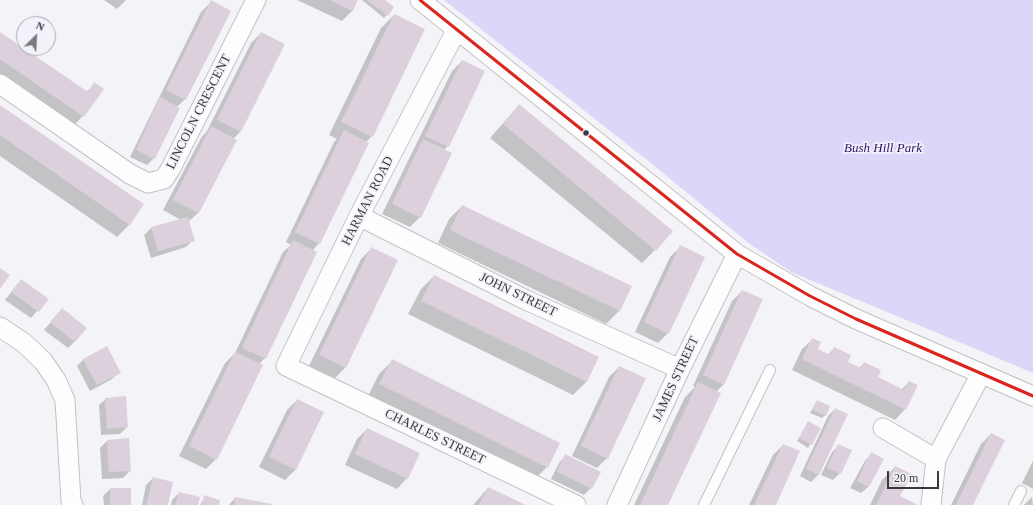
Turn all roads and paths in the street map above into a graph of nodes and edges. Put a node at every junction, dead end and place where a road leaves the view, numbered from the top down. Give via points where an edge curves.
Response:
1 (256, 0) edge
2 (420, 0) edge
3 (457, 29) junction
4 (0, 84) edge
5 (359, 216) junction
6 (736, 254) junction
7 (0, 327) edge
8 (680, 369) junction
9 (295, 370) joint
10 (770, 370) dead end
11 (981, 374) junction
12 (1033, 396) edge
13 (883, 428) dead end
14 (936, 459) junction
15 (1021, 491) dead end
16 (73, 505) edge
17 (576, 505) edge
18 (617, 505) edge
19 (704, 505) edge
20 (931, 505) edge
21 (1014, 505) edge

1 - 4 street, LINCOLN CRESCENT via 164,179 148,183 130,174
2 - 3 street
3 - 5 street, HARMAN ROAD
3 - 6 street
5 - 8 street, JOHN STREET via 526,300
5 - 9 street, HARMAN ROAD via 286,366
6 - 8 street, JAMES STREET
6 - 11 street via 850,316
7 - 16 street via 24,343 43,361 65,400
8 - 18 street, JAMES STREET
9 - 17 street, CHARLES STREET
10 - 19 lane
11 - 12 street
11 - 14 street
13 - 14 street
14 - 20 street
15 - 21 lane

